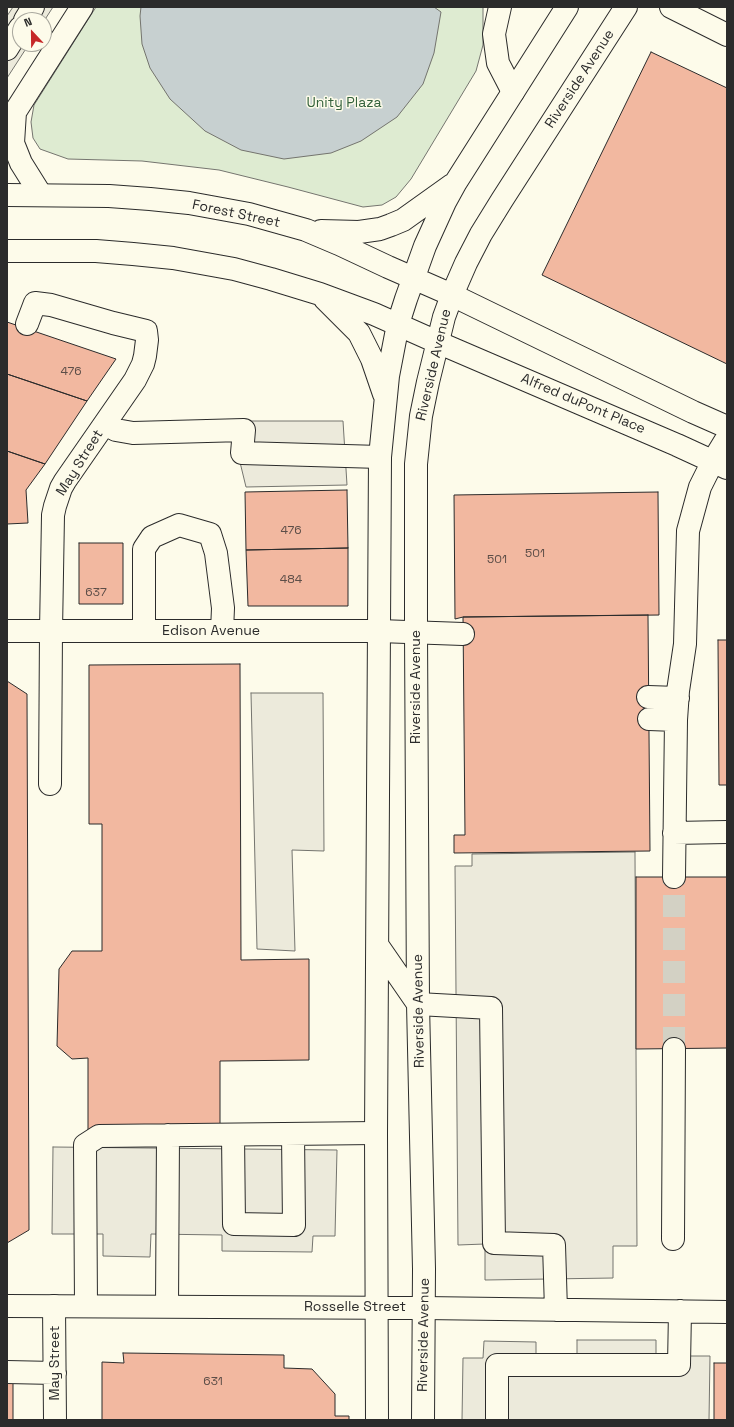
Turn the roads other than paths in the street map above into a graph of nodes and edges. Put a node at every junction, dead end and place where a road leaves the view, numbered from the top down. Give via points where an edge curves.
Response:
1 (82, 7) edge
2 (500, 7) edge
3 (566, 7) edge
4 (626, 7) edge
5 (671, 7) edge
6 (727, 35) edge
7 (513, 92) junction
8 (11, 117) edge
9 (456, 182) junction
10 (7, 195) edge
11 (41, 195) junction
12 (306, 230) junction
13 (7, 251) edge
14 (413, 278) junction
15 (320, 294) junction
16 (452, 295) junction
17 (27, 324) dead end
18 (398, 324) junction
19 (437, 342) junction
20 (385, 396) junction
21 (105, 424) junction
22 (727, 427) edge
23 (727, 438) edge
24 (380, 457) junction
25 (720, 464) edge
26 (144, 630) junction
27 (7, 631) edge
28 (51, 631) junction
29 (222, 631) junction
30 (379, 631) junction
31 (416, 632) junction
32 (463, 634) dead end
33 (648, 697) dead end
34 (678, 698) junction
35 (649, 719) dead end
36 (676, 720) junction
37 (50, 784) dead end
38 (727, 832) edge
39 (674, 833) junction
40 (674, 877) tunnel mouth
41 (378, 946) junction
42 (418, 1004) junction
43 (674, 1049) tunnel mouth
44 (376, 1133) junction
45 (293, 1134) junction
46 (168, 1135) junction
47 (233, 1135) junction
48 (673, 1238) dead end
49 (7, 1306) edge
50 (54, 1306) junction
51 (86, 1306) junction
52 (166, 1306) junction
53 (377, 1308) junction
54 (424, 1308) junction
55 (556, 1310) junction
56 (680, 1311) junction
57 (727, 1312) edge
58 (7, 1372) edge
59 (55, 1373) junction
60 (55, 1420) edge
61 (377, 1420) edge
62 (423, 1420) edge
63 (497, 1420) edge

1 - 8 main road
2 - 7 main road via 494,34 498,63
3 - 7 main road
4 - 16 main road, Riverside Avenue via 494,214 466,263
5 - 6 main road
7 - 9 main road
8 - 11 main road via 12,142 21,163
9 - 12 main road via 403,220 380,229 359,232
9 - 14 main road
10 - 11 main road, Forest Street
11 - 12 main road, Forest Street via 116,196 189,203 249,214
12 - 14 main road, Forest Street
13 - 15 main road via 96,251 173,258 254,274
14 - 16 main road, Forest Street
14 - 18 main road
15 - 18 main road
15 - 20 main road via 359,333 372,359
16 - 19 main road, Riverside Avenue
16 - 22 main road
17 - 21 main road, May Street via 35,303 146,331 145,356 139,372
18 - 19 main road
18 - 20 main road
19 - 25 main road, Alfred duPont Place
19 - 31 main road, Riverside Avenue via 424,398 417,449
20 - 24 main road
21 - 24 main road via 116,430 133,433 244,430 242,452
21 - 28 main road, May Street via 60,488 54,506
23 - 25 main road
24 - 30 main road
25 - 34 main road via 700,487 688,531 685,644
26 - 28 main road, Edison Avenue
26 - 29 main road, Edison Avenue
26 - 29 main road via 144,548 152,537 179,525 210,534 216,553 223,608
27 - 28 main road, Edison Avenue
28 - 37 main road, May Street
29 - 30 main road, Edison Avenue
30 - 31 main road, Edison Avenue
30 - 41 main road
31 - 32 main road, Edison Avenue
31 - 42 main road, Riverside Avenue
33 - 34 main road
34 - 36 main road
35 - 36 main road
36 - 39 main road
38 - 39 main road
39 - 40 main road
41 - 42 main road
41 - 44 main road
42 - 54 main road, Riverside Avenue
42 - 55 main road via 491,1008 494,1243 554,1245
43 - 48 main road
44 - 45 main road
44 - 53 main road
45 - 47 main road
45 - 47 main road via 294,1225 234,1224
46 - 47 main road
46 - 51 main road via 99,1136 85,1146
46 - 52 main road
49 - 50 main road, Rosselle Street
50 - 51 main road, Rosselle Street
50 - 59 main road, May Street
51 - 52 main road, Rosselle Street
52 - 53 main road, Rosselle Street
53 - 54 main road, Rosselle Street
53 - 61 main road
54 - 55 main road, Rosselle Street
54 - 62 main road, Riverside Avenue
55 - 56 main road, Rosselle Street
56 - 57 main road, Rosselle Street
56 - 63 main road via 679,1364 497,1365
58 - 59 main road
59 - 60 main road, May Street

